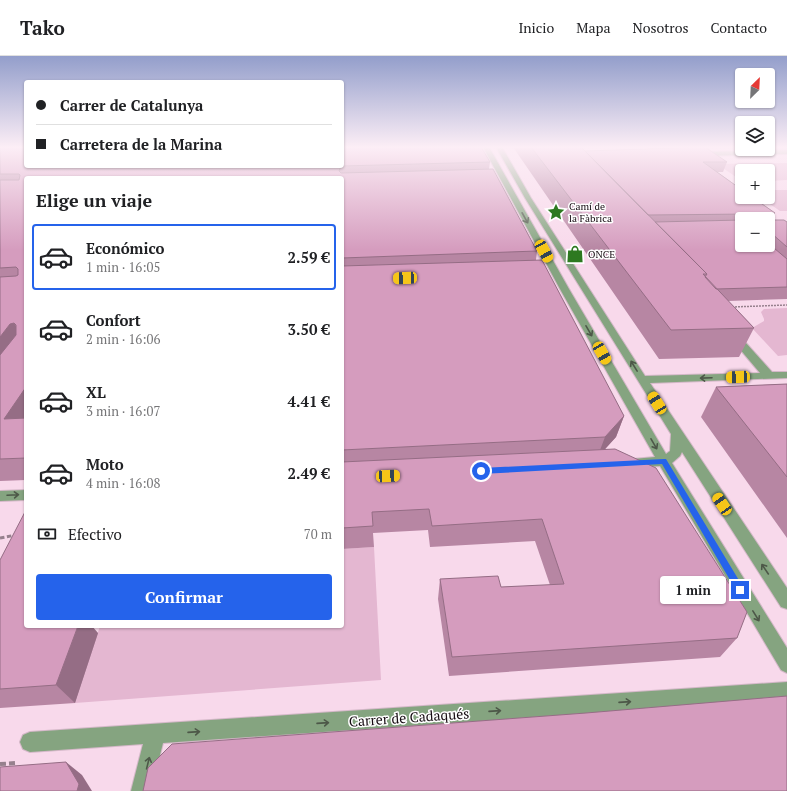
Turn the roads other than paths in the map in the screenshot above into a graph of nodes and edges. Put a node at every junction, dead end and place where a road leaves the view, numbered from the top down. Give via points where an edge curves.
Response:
1 (500, 181) edge
2 (519, 181) edge
3 (552, 276) junction
4 (583, 286) junction
5 (724, 325) edge
6 (787, 375) edge
7 (769, 376) junction
8 (642, 380) junction
9 (677, 435) junction
10 (664, 461) junction
11 (611, 464) edge
12 (24, 494) edge
13 (0, 496) edge
14 (787, 602) edge
15 (787, 664) edge
16 (787, 691) edge
17 (155, 734) junction
18 (30, 742) dead end
19 (141, 791) edge

1 -> 3 street
2 - 4 street
3 - 4 street via 566,278
3 -> 10 street
8 -> 4 street
5 - 7 street
6 - 7 street
7 -> 8 street
8 - 9 street
9 - 10 street via 676,453
14 -> 9 street
10 - 11 street
10 -> 15 street
13 -> 12 street
17 -> 16 street, Carrer de Cadaqués
17 - 18 street, Carrer de Cadaqués
19 -> 17 street

